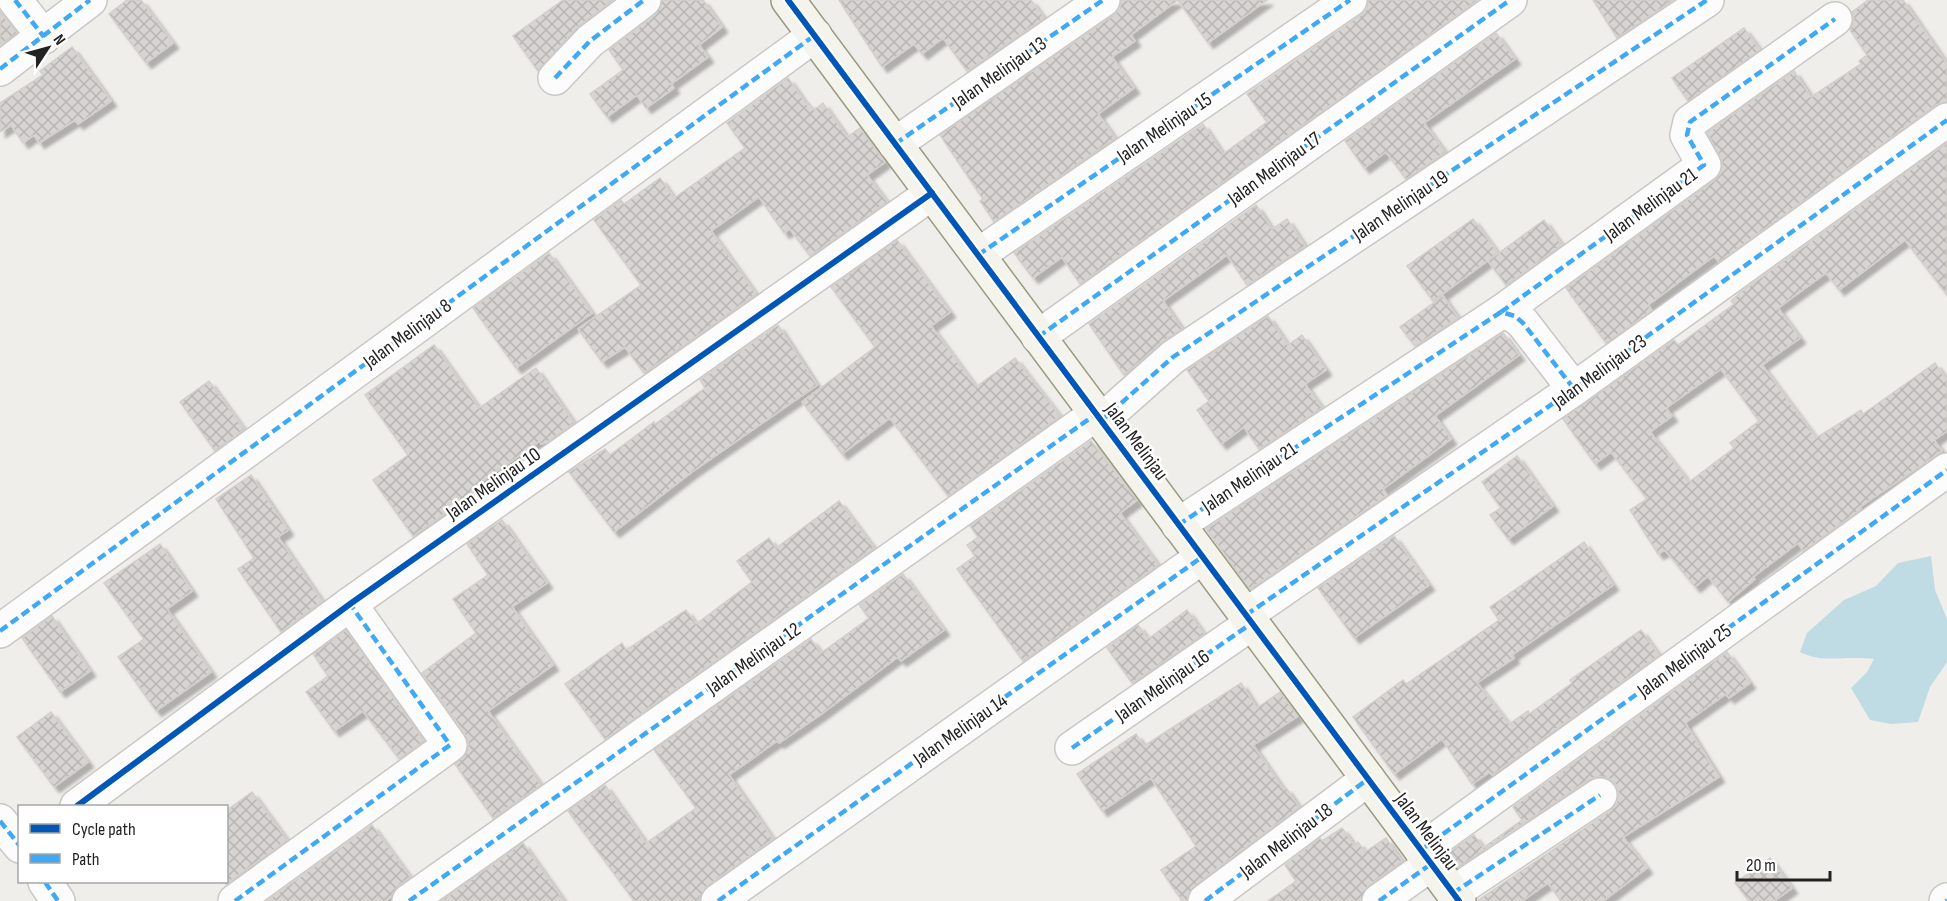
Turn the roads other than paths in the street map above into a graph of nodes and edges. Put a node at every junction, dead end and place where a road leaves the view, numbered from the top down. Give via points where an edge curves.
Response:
1 (15, 0) edge
2 (90, 0) edge
3 (644, 0) edge
4 (788, 0) edge
5 (1103, 0) edge
6 (1350, 0) edge
7 (1510, 0) edge
8 (1707, 0) edge
9 (1835, 19) dead end
10 (814, 35) junction
11 (44, 37) junction
12 (0, 69) edge
13 (555, 78) dead end
14 (1947, 120) edge
15 (895, 144) junction
16 (932, 193) junction
17 (978, 255) junction
18 (1501, 312) junction
19 (1038, 337) junction
20 (1574, 389) junction
21 (1099, 417) junction
22 (1947, 470) edge
23 (1179, 525) junction
24 (1203, 557) junction
25 (350, 604) junction
26 (1249, 619) junction
27 (0, 631) edge
28 (1072, 748) dead end
29 (1368, 779) junction
30 (1600, 795) dead end
31 (80, 805) edge
32 (0, 821) edge
33 (18, 844) edge
34 (1426, 857) junction
35 (46, 883) edge
36 (1456, 897) edge
37 (58, 901) edge
38 (235, 901) edge
39 (409, 901) edge
40 (718, 901) edge
41 (1205, 901) edge
42 (1379, 901) edge

1 - 11 street
2 - 11 street
3 - 13 street via 590,41
4 - 10 street, Jalan Melinjau
5 - 15 street, Jalan Melinjau 13
6 - 17 street, Jalan Melinjau 15
7 - 19 street, Jalan Melinjau 17
8 - 21 street, Jalan Melinjau 19 via 1173,357
9 - 18 street, Jalan Melinjau 21 via 1690,122 1687,135 1704,165
10 - 15 street, Jalan Melinjau
10 - 27 street, Jalan Melinjau 8
11 - 12 street
14 - 20 street, Jalan Melinjau 23
15 - 16 street, Jalan Melinjau
16 - 17 street, Jalan Melinjau
16 - 25 street, Jalan Melinjau 10
17 - 19 street, Jalan Melinjau
18 - 20 street via 1523,323
18 - 23 street, Jalan Melinjau 21
19 - 21 street, Jalan Melinjau
20 - 26 street, Jalan Melinjau 23
21 - 23 street, Jalan Melinjau
21 - 39 street, Jalan Melinjau 12
22 - 34 street, Jalan Melinjau 25
23 - 24 street, Jalan Melinjau
24 - 26 street, Jalan Melinjau
24 - 40 street, Jalan Melinjau 14
25 - 31 street, Jalan Melinjau 10
25 - 38 street via 450,745
26 - 28 street, Jalan Melinjau 16
26 - 29 street, Jalan Melinjau
29 - 34 street, Jalan Melinjau
29 - 41 street, Jalan Melinjau 18
30 - 36 street
32 - 33 street
34 - 36 street, Jalan Melinjau
34 - 42 street, Jalan Melinjau 25
35 - 37 street

